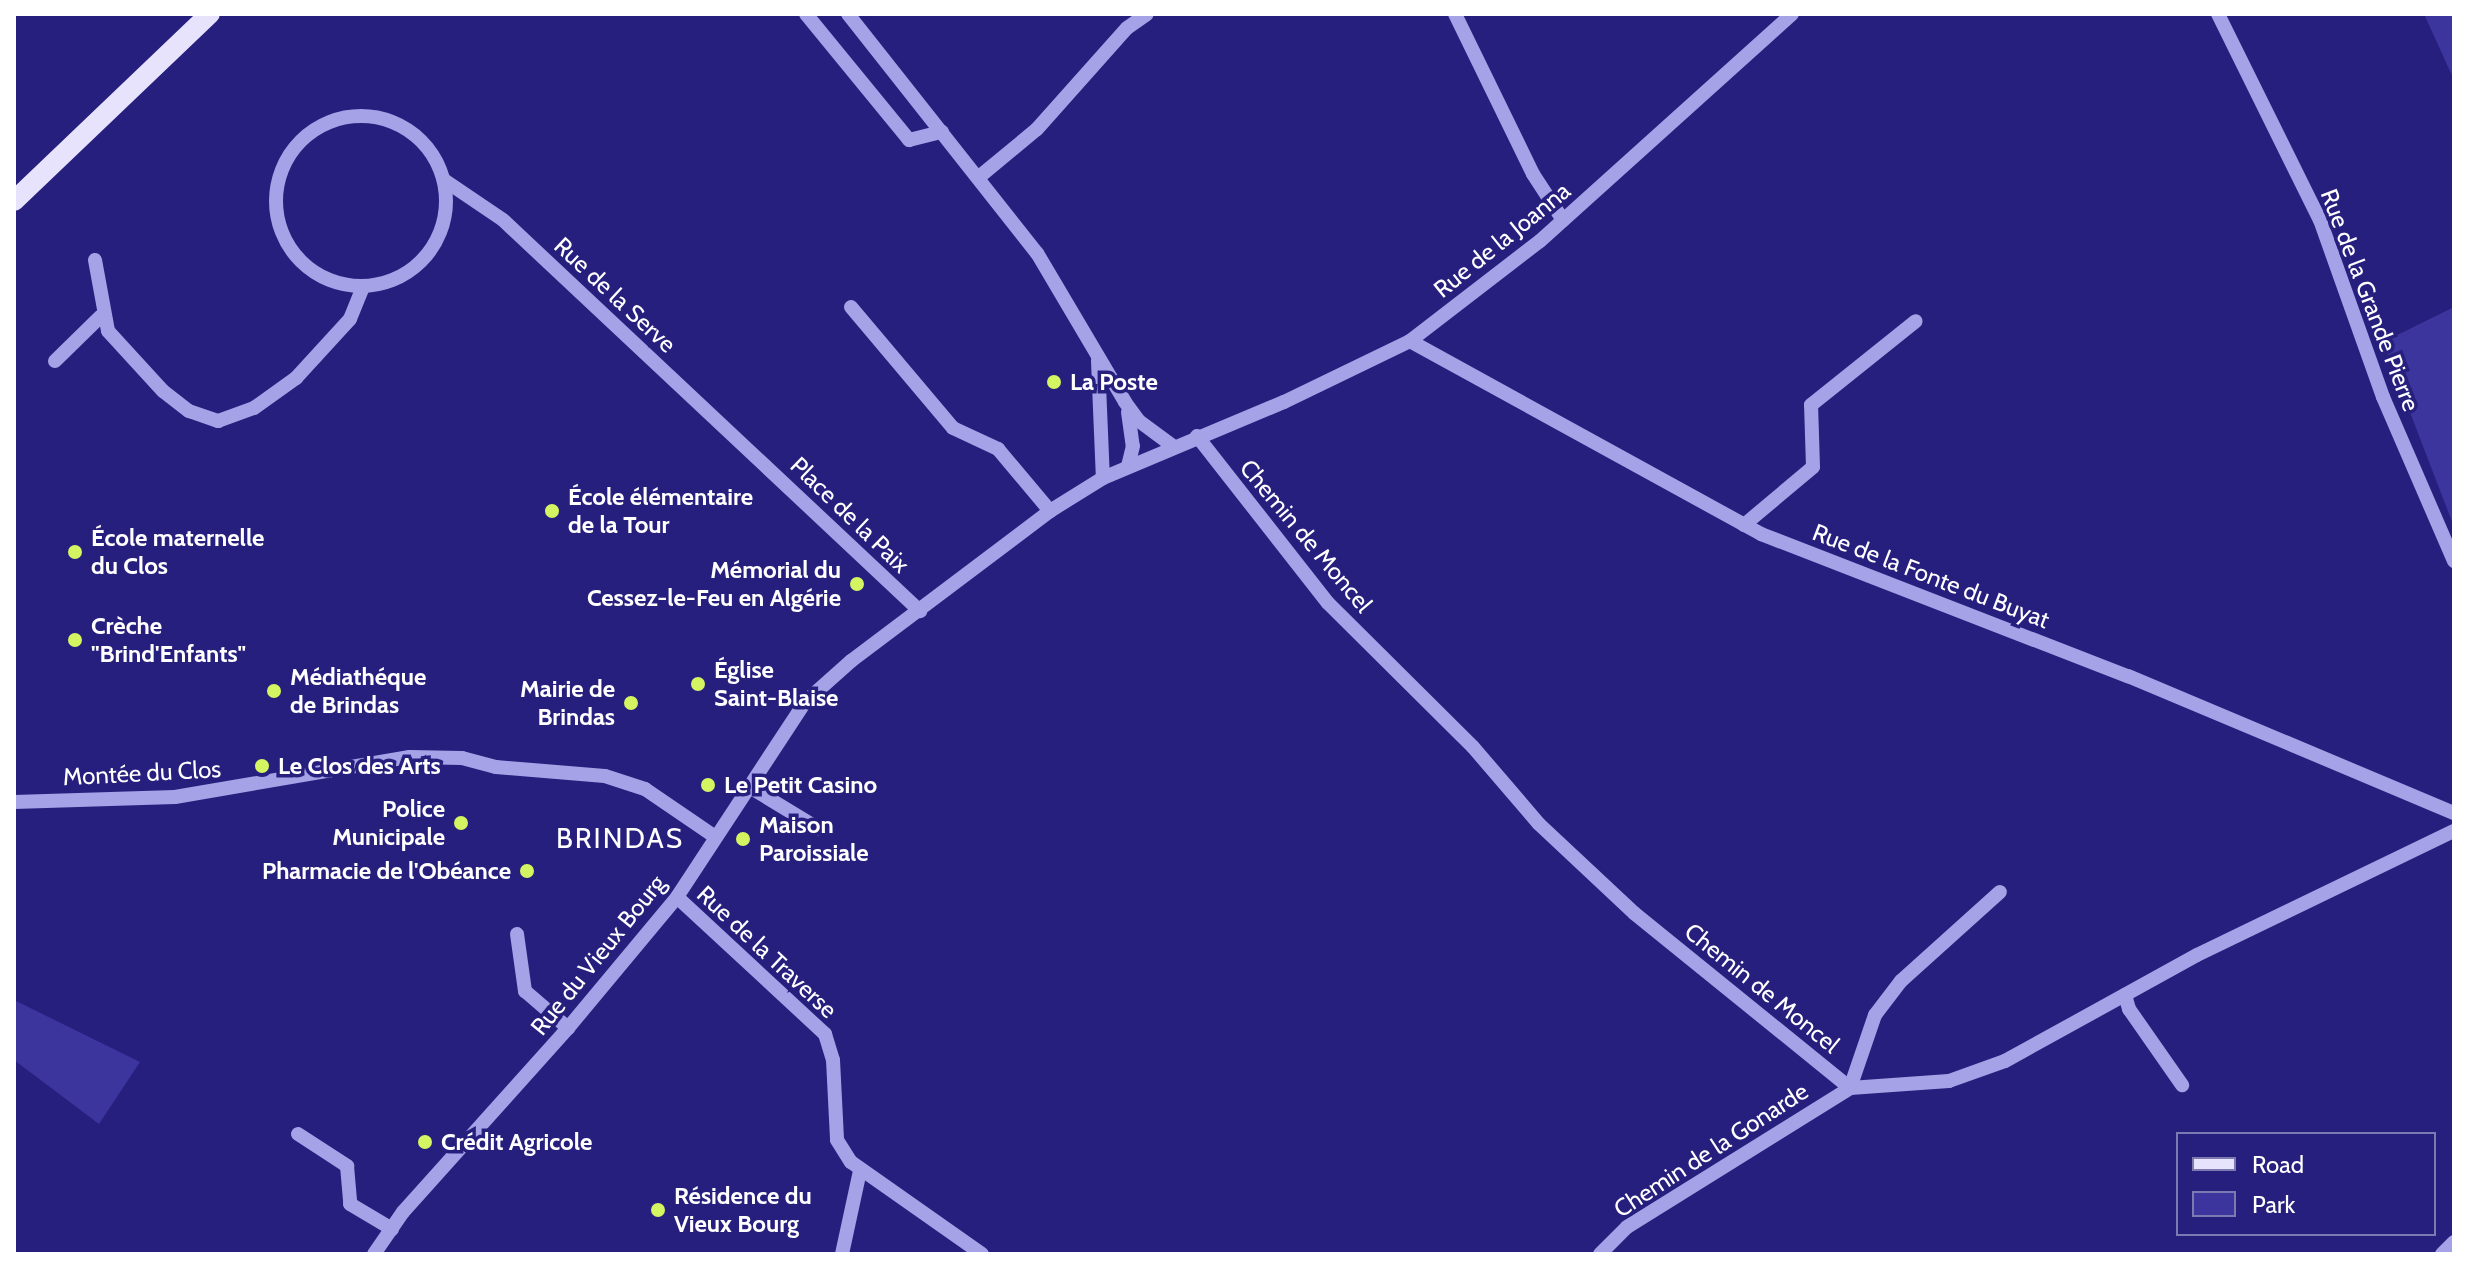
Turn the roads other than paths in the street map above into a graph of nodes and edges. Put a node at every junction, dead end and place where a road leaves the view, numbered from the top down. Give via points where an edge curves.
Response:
1 (210, 14) edge
2 (806, 14) edge
3 (848, 14) edge
4 (1147, 14) edge
5 (1455, 14) edge
6 (1792, 14) edge
7 (2218, 14) edge
8 (942, 132) junction
9 (979, 177) junction
10 (444, 180) junction
11 (14, 201) edge
12 (1563, 220) junction
13 (95, 260) dead end
14 (363, 287) junction
15 (851, 307) dead end
16 (101, 316) junction
17 (1916, 321) dead end
18 (1410, 341) junction
19 (1098, 357) junction
20 (55, 361) dead end
21 (1125, 402) junction
22 (1197, 436) junction
23 (1174, 447) junction
24 (751, 448) joint
25 (1128, 466) junction
26 (1103, 478) junction
27 (1050, 511) junction
28 (1744, 525) junction
29 (2454, 561) edge
30 (920, 611) junction
31 (748, 786) junction
32 (14, 802) edge
33 (2454, 813) edge
34 (819, 829) dead end
35 (2454, 831) edge
36 (714, 836) junction
37 (2000, 892) dead end
38 (677, 897) junction
39 (517, 934) dead end
40 (2125, 995) junction
41 (568, 1028) junction
42 (2182, 1085) dead end
43 (1850, 1088) junction
44 (298, 1134) dead end
45 (860, 1171) junction
46 (392, 1229) junction
47 (2454, 1242) edge
48 (374, 1254) edge
49 (842, 1254) edge
50 (982, 1254) edge
51 (1600, 1254) edge
52 (2442, 1254) edge

1 - 11 main road
2 - 8 street via 909,140
3 - 8 street
4 - 9 street via 1127,28 1037,129
5 - 12 street via 1533,174
6 - 12 street, Rue de la Joanna
7 - 29 street, Rue de la Grande Pierre via 2320,220 2383,397
8 - 9 street
9 - 19 street via 1037,253
10 - 14 street via 442,231 430,253 411,271
10 - 14 street, Rue de la Serve via 422,142 385,119 341,119 302,139 285,162 276,190 277,219 288,247 308,269 334,283
10 - 24 street, Rue de la Serve via 503,220
12 - 18 street, Rue de la Joanna
13 - 16 street
14 - 16 street via 350,319 296,378 254,408 218,421 189,411 163,391 108,331
15 - 27 street via 953,428 998,449
16 - 20 street
17 - 28 street via 1811,405 1813,467
18 - 22 street, Rue de la Joanna via 1284,402
18 - 28 street, Rue de la Fonte du Buyat
19 - 21 street
19 - 26 street
21 - 23 street via 1139,421
21 - 25 street via 1132,425
22 - 23 street, Rue du Vieux Bourg
22 - 43 street, Chemin de Moncel via 1328,603 1473,747 1539,824 1634,913
23 - 25 street, Rue du Vieux Bourg
24 - 30 street, Place de la Paix via 861,566
25 - 26 street, Rue du Vieux Bourg
26 - 27 street, Rue du Vieux Bourg
27 - 30 street, Rue du Vieux Bourg
28 - 33 street, Rue de la Fonte du Buyat via 2128,676
30 - 31 street, Rue du Vieux Bourg via 805,702
31 - 34 street
31 - 36 street, Rue du Vieux Bourg
32 - 36 street, Montée du Clos via 175,797 410,757 462,758 496,767 605,776 645,789
35 - 40 street
36 - 38 street, Rue du Vieux Bourg
37 - 43 street via 1901,981 1875,1015
38 - 41 street, Rue du Vieux Bourg
38 - 45 street, Rue de la Traverse via 825,1034 833,1060 837,1140
39 - 41 street via 525,991
40 - 42 street via 2129,1009
40 - 43 street via 2005,1061 1949,1081
41 - 46 street, Rue du Vieux Bourg
43 - 51 street, Chemin de la Gonarde via 1627,1227
44 - 46 street via 347,1166 350,1204
45 - 49 street
45 - 50 street, Rue de la Traverse
46 - 48 street, Rue du Vieux Bourg
47 - 52 street

